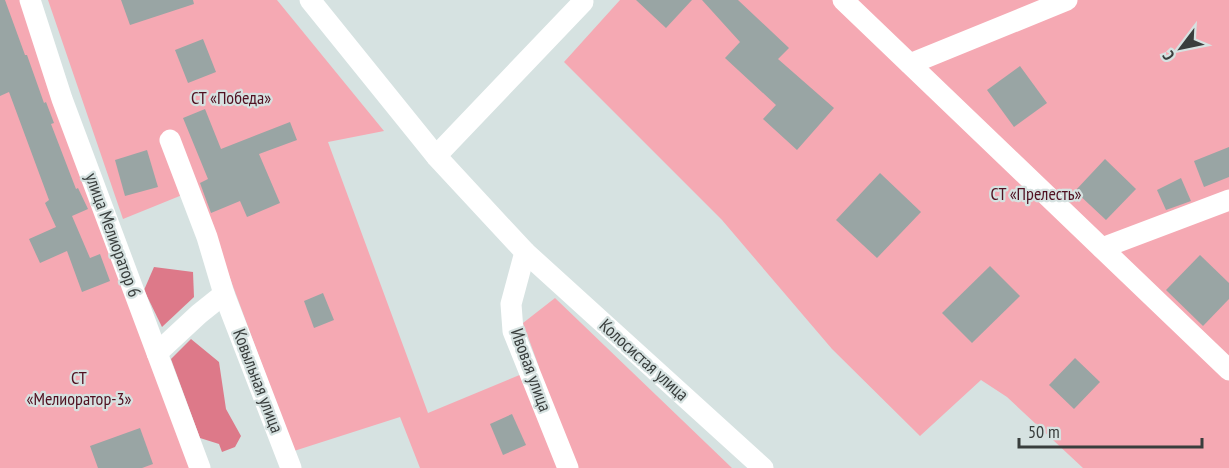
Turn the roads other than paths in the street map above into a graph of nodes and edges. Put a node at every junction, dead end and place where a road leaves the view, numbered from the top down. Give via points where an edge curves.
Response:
1 (30, 0) edge
2 (310, 0) edge
3 (843, 0) edge
4 (1067, 0) edge
5 (583, 2) dead end
6 (910, 64) junction
7 (170, 140) dead end
8 (436, 156) junction
9 (1229, 200) edge
10 (519, 246) junction
11 (1102, 248) junction
12 (224, 294) junction
13 (157, 353) junction
14 (1229, 370) edge
15 (200, 468) edge
16 (291, 468) edge
17 (568, 468) edge
18 (763, 468) edge

1 - 13 street, улица Мелиоратор 6 via 62,99
2 - 8 street, Колосистая улица
3 - 6 street
4 - 6 street
5 - 8 street
6 - 11 street
7 - 12 street, Ковыльная улица
8 - 10 street, Колосистая улица
9 - 11 street
10 - 17 street, Ивовая улица via 511,304 513,331
10 - 18 street, Колосистая улица
11 - 14 street
12 - 13 street
12 - 16 street, Ковыльная улица
13 - 15 street, улица Мелиоратор 6

